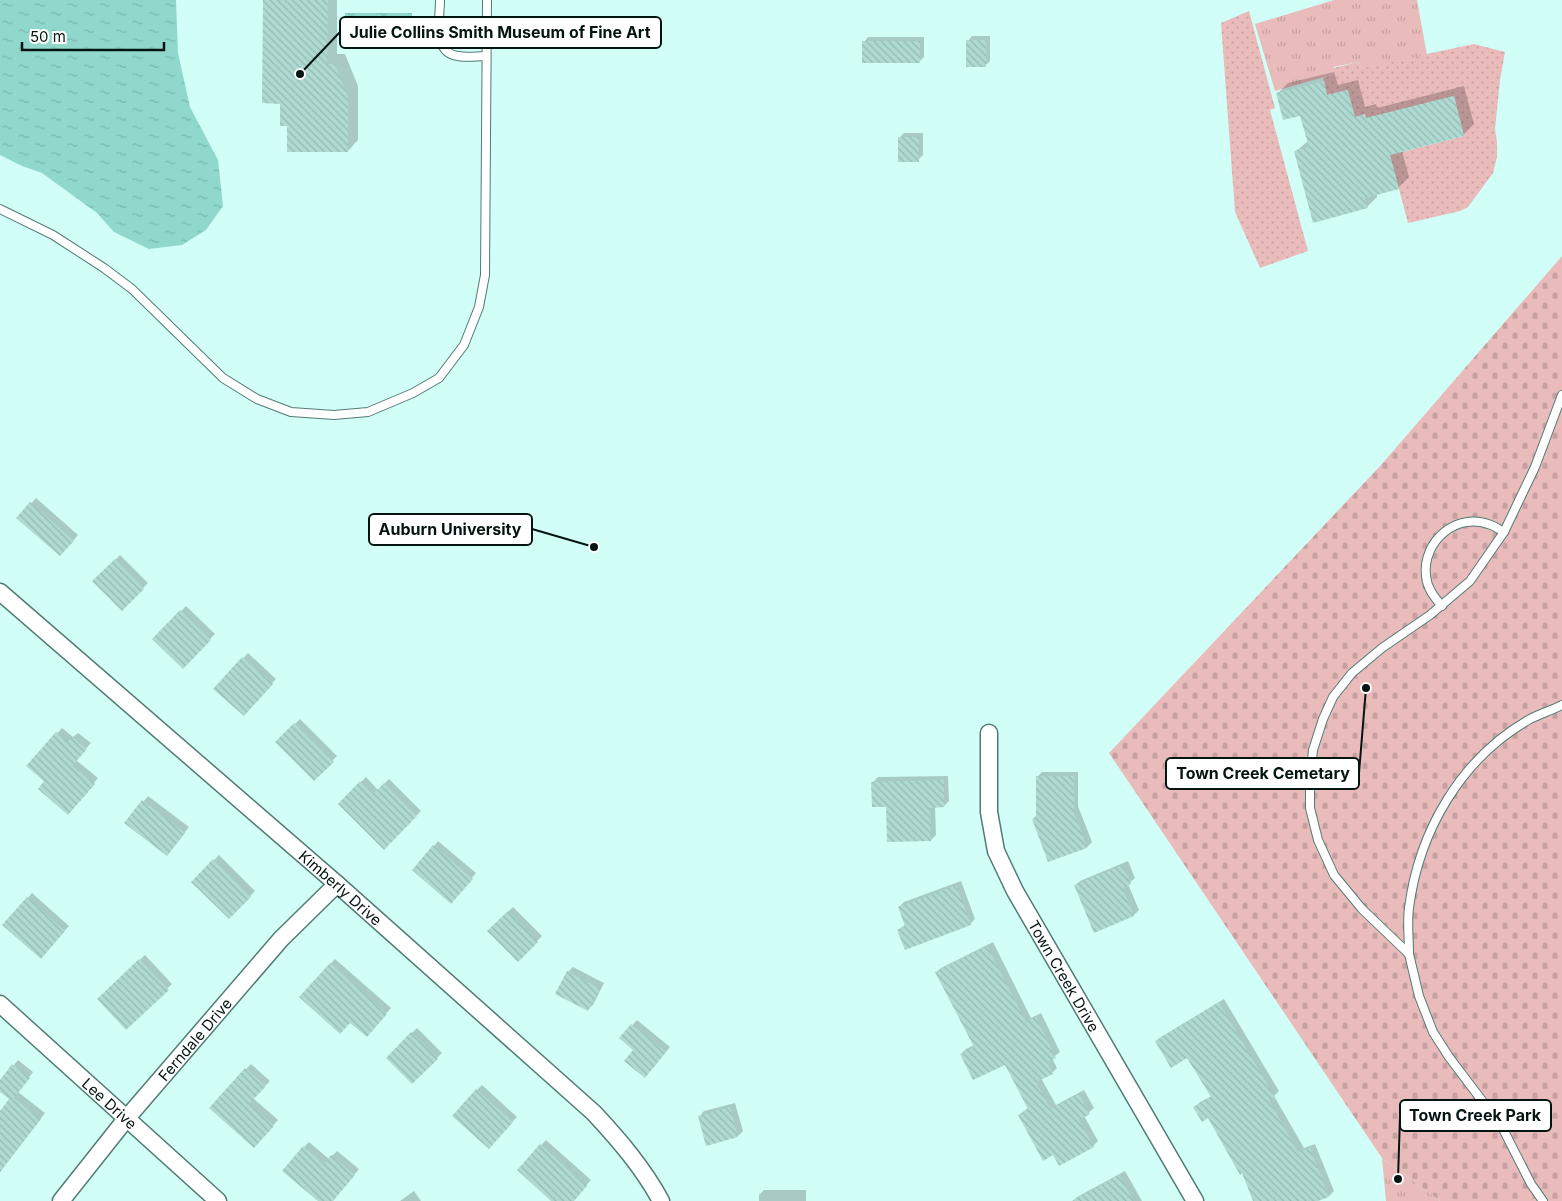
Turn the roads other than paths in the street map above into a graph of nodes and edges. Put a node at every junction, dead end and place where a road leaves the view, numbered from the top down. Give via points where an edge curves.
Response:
1 (440, 0) edge
2 (487, 0) edge
3 (486, 56) junction
4 (0, 209) edge
5 (1562, 395) edge
6 (1504, 532) junction
7 (0, 592) edge
8 (1442, 606) junction
9 (1562, 705) edge
10 (989, 734) dead end
11 (337, 884) junction
12 (1409, 954) junction
13 (0, 1004) edge
14 (126, 1119) junction
15 (61, 1201) edge
16 (218, 1201) edge
17 (661, 1201) edge
18 (1195, 1201) edge
19 (1543, 1201) edge

1 - 3 lane via 440,42 444,51 457,56
2 - 3 lane
3 - 4 lane via 484,275 479,306 464,345 439,378 368,412 334,415 291,412 256,399 223,378 132,289 104,268 53,235
5 - 6 lane via 1535,467
6 - 8 lane via 1470,581
6 - 8 lane via 1490,524 1473,521 1457,524 1442,532 1431,545 1426,560 1426,577 1431,593
7 - 11 street, Kimberly Drive
8 - 12 lane via 1352,672 1333,697 1313,750 1310,780 1310,808 1318,840 1334,875 1362,909
9 - 12 lane via 1531,719 1502,738 1452,790 1430,831 1417,868 1409,908
10 - 18 street, Town Creek Drive via 989,812 996,851 1015,891
11 - 14 street, Ferndale Drive via 281,939
11 - 17 street, Kimberly Drive via 594,1113 624,1145
12 - 19 lane via 1419,996 1433,1032 1502,1127
13 - 14 street, Lee Drive
14 - 15 street, Ferndale Drive
14 - 16 street, Lee Drive

